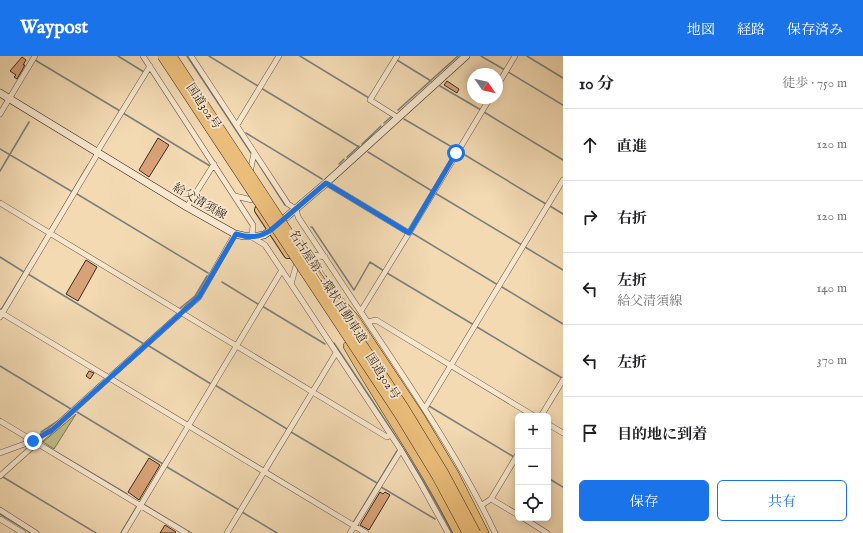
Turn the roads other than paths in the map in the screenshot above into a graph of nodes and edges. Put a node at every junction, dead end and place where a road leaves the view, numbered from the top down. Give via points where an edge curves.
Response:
1 (35, 56) edge
2 (143, 56) edge
3 (157, 56) edge
4 (162, 56) edge
5 (172, 56) edge
6 (191, 56) edge
7 (279, 56) edge
8 (397, 56) edge
9 (466, 56) edge
10 (515, 56) edge
11 (150, 66) junction
12 (503, 76) edge
13 (0, 93) edge
14 (9, 99) junction
15 (486, 104) edge
16 (0, 114) edge
17 (398, 117) junction
18 (237, 126) junction
19 (254, 152) junction
20 (98, 153) junction
21 (214, 164) junction
22 (563, 180) edge
23 (326, 183) junction
24 (246, 191) junction
25 (235, 196) junction
26 (252, 200) junction
27 (0, 203) edge
28 (187, 207) junction
29 (296, 209) junction
30 (271, 230) junction
31 (50, 233) junction
32 (409, 233) junction
33 (236, 234) junction
34 (252, 237) junction
35 (284, 249) junction
36 (324, 257) junction
37 (296, 266) junction
38 (282, 270) junction
39 (306, 282) junction
40 (292, 284) junction
41 (361, 312) junction
42 (182, 313) junction
43 (1, 314) edge
44 (368, 322) junction
45 (236, 346) junction
46 (348, 346) junction
47 (336, 353) junction
48 (451, 365) junction
49 (109, 378) junction
50 (563, 380) edge
51 (313, 392) junction
52 (422, 412) junction
53 (529, 413) edge
54 (543, 413) edge
55 (0, 421) edge
56 (188, 425) junction
57 (551, 426) edge
58 (563, 434) edge
59 (391, 435) junction
60 (35, 442) junction
61 (401, 450) junction
62 (0, 453) edge
63 (515, 459) edge
64 (265, 471) junction
65 (0, 476) edge
66 (491, 499) junction
67 (140, 505) junction
68 (482, 506) junction
69 (0, 510) edge
70 (515, 513) edge
71 (0, 519) edge
72 (528, 521) edge
73 (355, 526) junction
74 (23, 533) edge
75 (36, 533) edge
76 (124, 533) edge
77 (186, 533) edge
78 (227, 533) edge
79 (350, 533) edge
80 (366, 533) edge
81 (448, 533) edge
82 (458, 533) edge
83 (462, 533) edge
84 (467, 533) edge
85 (476, 533) edge
86 (484, 533) edge
87 (495, 533) edge
88 (547, 533) edge

1 - 14 street
2 - 11 street
3 - 24 highway, 国道302号
4 - 84 highway, 名古屋第二環状自動車道, bridge via 402,419
5 - 85 highway, 名古屋第二環状自動車道, bridge via 405,409 444,473
6 - 18 street
7 - 18 street
8 - 17 street via 370,100
9 - 17 main road
10 - 12 street
11 - 20 street
11 - 21 street
13 - 14 main road, 給父清須線
14 - 16 street
14 - 20 main road, 給父清須線
15 - 32 street
17 - 23 main road
18 - 19 street
19 - 24 street
19 - 29 street via 288,204
20 - 28 main road, 給父清須線
20 - 31 street
21 - 25 street
21 - 28 street
22 - 48 street
23 - 29 main road
23 - 32 street
24 - 26 highway, 国道302号
25 - 26 street
25 - 34 street via 253,225
26 - 30 highway, 国道302号
27 - 31 street
28 - 33 main road, 給父清須線
29 - 30 main road
29 - 36 street via 298,217
30 - 34 main road via 264,235
30 - 35 highway, 国道302号
31 - 42 street
31 - 43 street
32 - 41 street
33 - 34 main road, 給父清須線
33 - 42 street via 199,297
34 - 38 street via 265,245
35 - 36 street
35 - 37 highway, 国道302号
36 - 41 street
37 - 39 highway, 国道302号
37 - 40 street
38 - 40 street
38 - 45 street
39 - 46 highway, 国道302号
39 - 52 highway via 340,301
40 - 47 street
41 - 44 street
42 - 45 street
42 - 49 street
43 - 49 street
44 - 48 street via 376,320
44 - 52 street
45 - 51 street
45 - 56 street
46 - 82 highway via 414,452
46 - 83 highway, 国道302号 via 417,450
47 - 51 street
47 - 59 street
48 - 52 street
48 - 53 street
49 - 56 street
49 - 60 street via 52,430
50 - 54 street
51 - 59 street via 387,437
51 - 64 street
52 - 68 street via 450,448
52 - 86 highway
55 - 60 street
56 - 64 street
56 - 67 street
57 - 58 street
59 - 61 street
60 - 62 street
60 - 65 street
60 - 67 street
61 - 73 street
61 - 81 street
63 - 66 street
64 - 73 street
64 - 78 street
66 - 68 street
66 - 70 street
67 - 76 street
67 - 77 street
68 - 87 street
69 - 75 street
71 - 74 street
72 - 88 street
73 - 79 street
73 - 80 street

